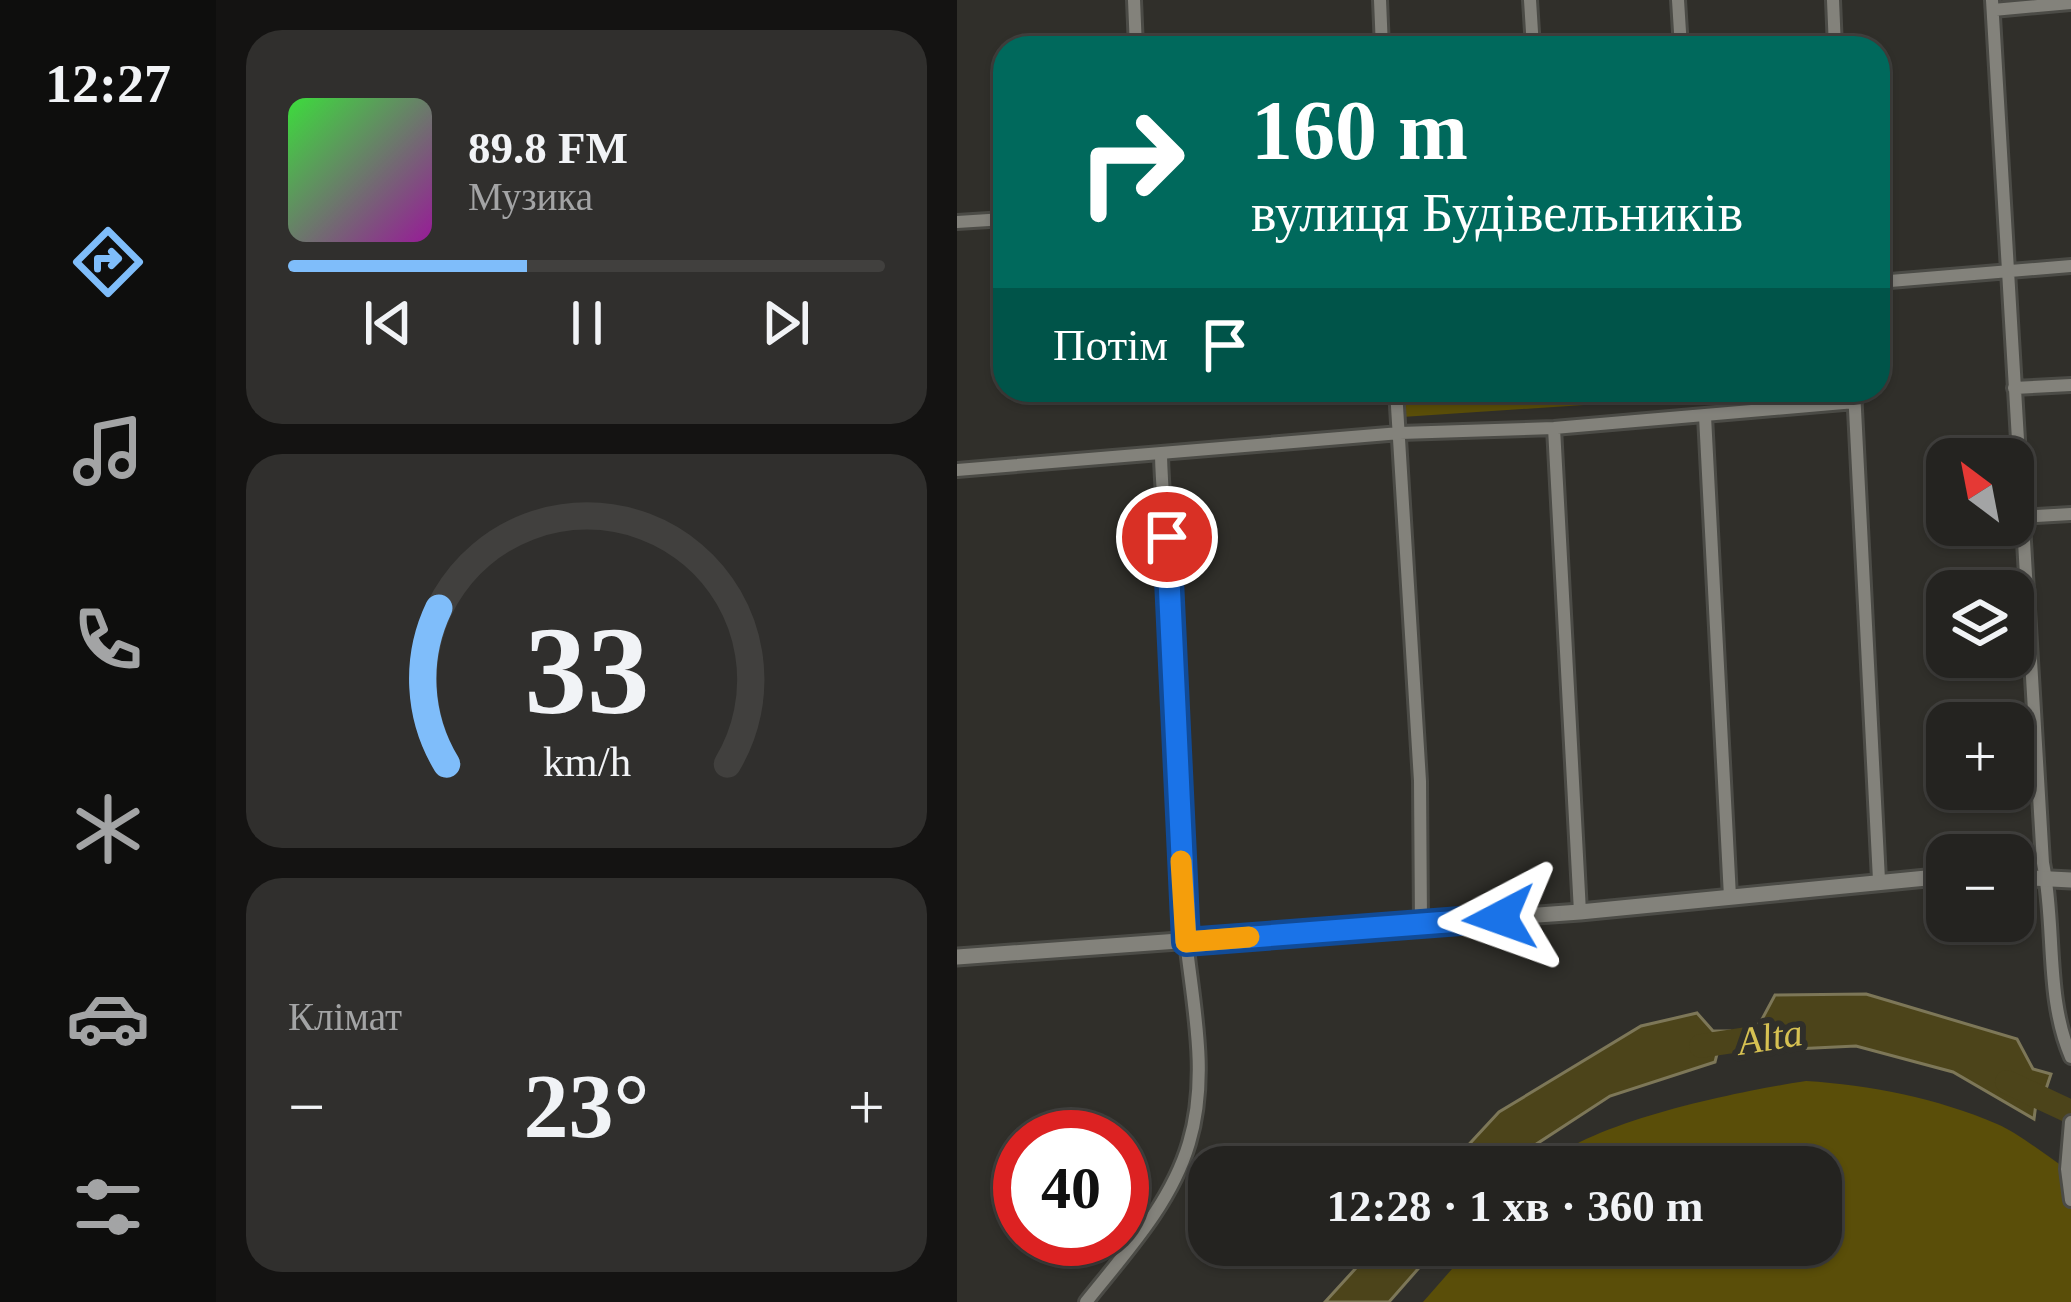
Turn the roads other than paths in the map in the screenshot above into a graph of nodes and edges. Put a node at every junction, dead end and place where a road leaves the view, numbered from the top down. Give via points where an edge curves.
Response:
1 (1134, 0) edge
2 (1380, 0) edge
3 (1530, 0) edge
4 (1679, 0) edge
5 (1833, 0) edge
6 (2071, 3) edge
7 (1992, 5) edge
8 (1136, 36) edge
9 (1382, 36) edge
10 (1532, 36) edge
11 (1680, 36) edge
12 (1834, 36) edge
13 (993, 220) edge
14 (957, 222) edge
15 (2071, 266) edge
16 (2007, 271) junction
17 (1890, 281) edge
18 (2071, 385) edge
19 (2014, 388) junction
20 (1397, 402) edge
21 (1809, 402) edge
22 (1854, 402) edge
23 (1705, 416) junction
24 (1554, 428) junction
25 (1399, 433) junction
26 (2017, 438) edge
27 (1161, 455) junction
28 (957, 470) edge
29 (2071, 514) edge
30 (2034, 516) edge
31 (2023, 546) edge
32 (1926, 877) edge
33 (2034, 878) edge
34 (2046, 878) junction
35 (1879, 880) junction
36 (2071, 880) edge
37 (1730, 897) junction
38 (1579, 912) junction
39 (1421, 924) junction
40 (1186, 942) junction
41 (957, 957) edge
42 (2070, 1052) edge
43 (2071, 1123) edge
44 (2071, 1200) edge
45 (1085, 1302) edge

1 - 8 street
2 - 9 street
3 - 10 street
4 - 11 street
5 - 12 street
6 - 7 street
7 - 16 street
13 - 14 street
15 - 16 street
16 - 17 street
16 - 19 street
18 - 19 street
19 - 26 street
20 - 25 street
21 - 23 street
22 - 35 street
23 - 24 street
23 - 37 street
24 - 25 street
24 - 38 street
25 - 27 street
25 - 39 street
27 - 28 street
27 - 40 street
29 - 30 street
31 - 34 street
32 - 35 street
33 - 34 street
34 - 36 street
34 - 42 street via 2057,1021
35 - 37 street
37 - 38 street
38 - 39 street
39 - 40 street
40 - 41 street
40 - 45 street via 1200,1088 1189,1146 1145,1228
43 - 44 street

